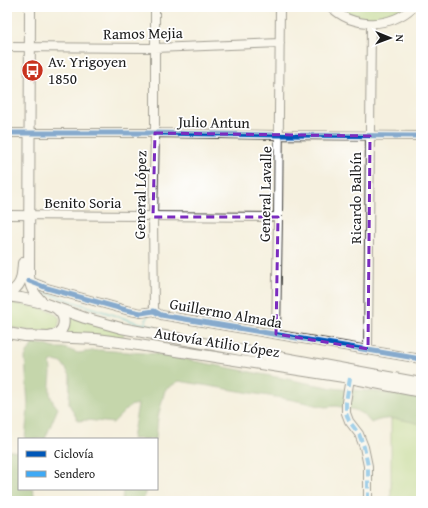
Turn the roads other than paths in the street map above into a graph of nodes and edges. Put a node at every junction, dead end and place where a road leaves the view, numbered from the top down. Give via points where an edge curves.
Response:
1 (24, 7) edge
2 (30, 7) edge
3 (155, 7) edge
4 (280, 7) edge
5 (331, 7) edge
6 (413, 7) edge
7 (371, 24) junction
8 (280, 43) junction
9 (7, 47) edge
10 (26, 47) junction
11 (155, 48) junction
12 (7, 133) edge
13 (26, 133) junction
14 (155, 133) junction
15 (279, 135) junction
16 (370, 136) junction
17 (421, 136) edge
18 (7, 215) edge
19 (26, 216) junction
20 (153, 217) junction
21 (278, 217) junction
22 (29, 281) junction
23 (7, 295) edge
24 (43, 303) junction
25 (56, 308) junction
26 (154, 311) junction
27 (7, 333) edge
28 (276, 334) junction
29 (47, 337) junction
30 (368, 349) junction
31 (421, 359) edge
32 (350, 378) junction
33 (421, 382) edge
34 (421, 392) edge
35 (368, 501) edge

1 - 10 main road
2 - 10 main road
3 - 11 street, General López
4 - 8 street, General Lavalle
5 - 7 street via 353,21
6 - 7 street via 399,17
7 - 16 street, Ricardo Balbín
8 - 11 street, Ramos Mejia
8 - 15 street, General Lavalle
9 - 10 street, Ramos Mejia
10 - 11 street, Ramos Mejia
10 - 13 main road
11 - 14 street, General López
12 - 13 street, Julio Antun
13 - 14 street, Julio Antun
13 - 19 main road
14 - 15 street, Julio Antun
14 - 20 street, General López
15 - 16 street, Julio Antun
15 - 21 street, General Lavalle
16 - 17 street, Julio Antun
16 - 30 street, Ricardo Balbín
18 - 19 street, Benito Soria
19 - 20 street, Benito Soria
19 - 22 main road
19 - 23 main road via 21,281
20 - 21 street, Benito Soria
20 - 26 street, General López
21 - 28 street, General Lavalle
22 - 24 main road via 36,296
22 - 26 street, Guillermo Almada via 135,312
23 - 24 main road, Autovía Atilio López
24 - 25 main road, Autovía Atilio López
25 - 29 main road via 62,314 64,323 60,332
25 - 33 main road, Autovía Atilio López via 121,328
26 - 28 street, Guillermo Almada via 161,315
27 - 29 main road, Autovía Atilio López
28 - 30 street, Guillermo Almada
29 - 32 main road, Autovía Atilio López via 119,342
30 - 31 street, Guillermo Almada
32 - 34 main road, Autovía Atilio López
32 - 35 street via 346,413 364,447 368,466

